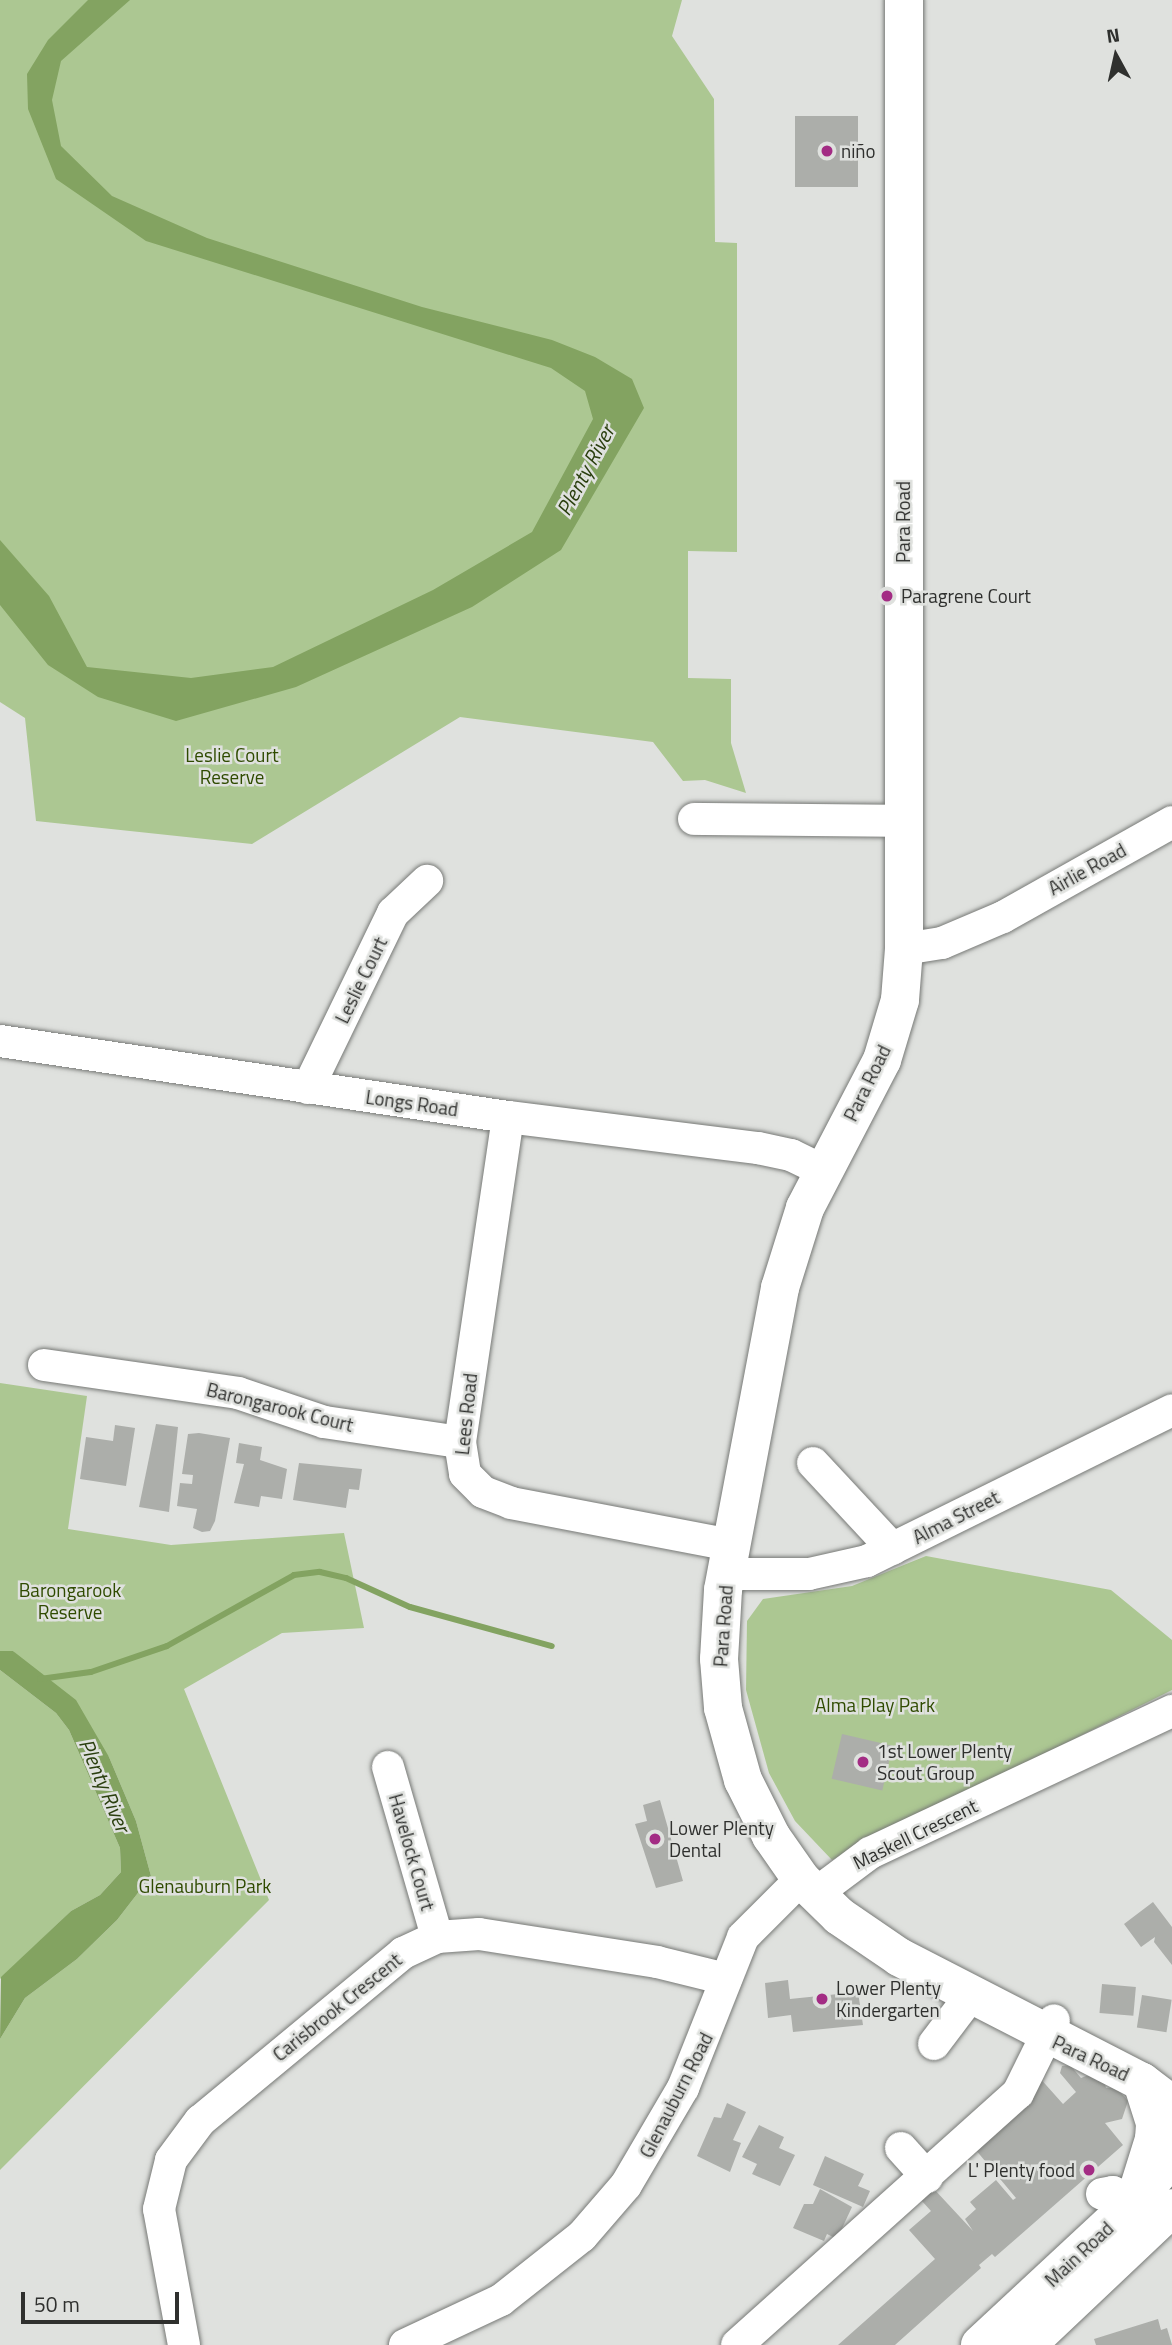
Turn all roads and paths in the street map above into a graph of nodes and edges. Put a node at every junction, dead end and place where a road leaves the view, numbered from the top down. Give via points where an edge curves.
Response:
1 (904, 0) edge
2 (694, 820) dead end
3 (902, 821) junction
4 (1172, 822) edge
5 (427, 881) dead end
6 (903, 960) junction
7 (0, 1041) edge
8 (308, 1088) junction
9 (508, 1117) junction
10 (822, 1170) junction
11 (52, 1374) dead end
12 (1172, 1410) edge
13 (460, 1442) junction
14 (813, 1463) dead end
15 (893, 1549) junction
16 (730, 1559) junction
17 (1172, 1711) edge
18 (388, 1767) dead end
19 (808, 1887) junction
20 (437, 1937) junction
21 (726, 1979) junction
22 (971, 1995) junction
23 (1050, 2028) junction
24 (934, 2044) dead end
25 (1157, 2077) edge
26 (1172, 2105) edge
27 (901, 2148) dead end
28 (1172, 2157) edge
29 (920, 2183) junction
30 (1118, 2198) junction
31 (1172, 2208) edge
32 (184, 2345) edge
33 (405, 2345) edge
34 (737, 2345) edge
35 (980, 2345) edge
36 (1027, 2345) edge

1 - 3 main road, Para Road
2 - 3 street
3 - 6 main road, Para Road
4 - 6 street, Airlie Road via 1003,917
5 - 8 street, Leslie Court via 394,913
6 - 10 main road, Para Road via 882,1059
7 - 8 street, Longs Road
8 - 9 street, Longs Road
9 - 10 street, Longs Road via 758,1148 791,1155
9 - 13 street, Lees Road
10 - 16 main road, Para Road via 780,1288
11 - 13 street, Barongarook Court via 238,1393 324,1422
12 - 15 street, Alma Street
13 - 16 street, Lees Road via 465,1474 496,1499
14 - 15 street
15 - 16 street, Alma Street via 867,1561 809,1574
16 - 19 main road, Para Road via 719,1659 727,1732 756,1809
17 - 19 street, Maskell Crescent via 870,1853
18 - 20 street, Havelock Court
19 - 21 street, Glenauburn Road via 743,1937
19 - 22 main road, Para Road via 876,1943
20 - 21 street, Carisbrook Crescent via 500,1936 657,1962
20 - 32 street, Carisbrook Crescent via 387,1964 200,2121 181,2143 164,2174 159,2209
21 - 33 street, Glenauburn Road via 709,2031 660,2133 609,2205 560,2256 501,2300
22 - 23 main road, Para Road
22 - 24 street
23 - 25 main road, Para Road
23 - 29 street via 1018,2093
25 - 26 main road, Para Road
25 - 30 main road via 1154,2139
27 - 29 street
28 - 30 main road, Main Road
29 - 34 street
30 - 35 main road, Main Road via 1019,2293
31 - 36 main road, Main Road

